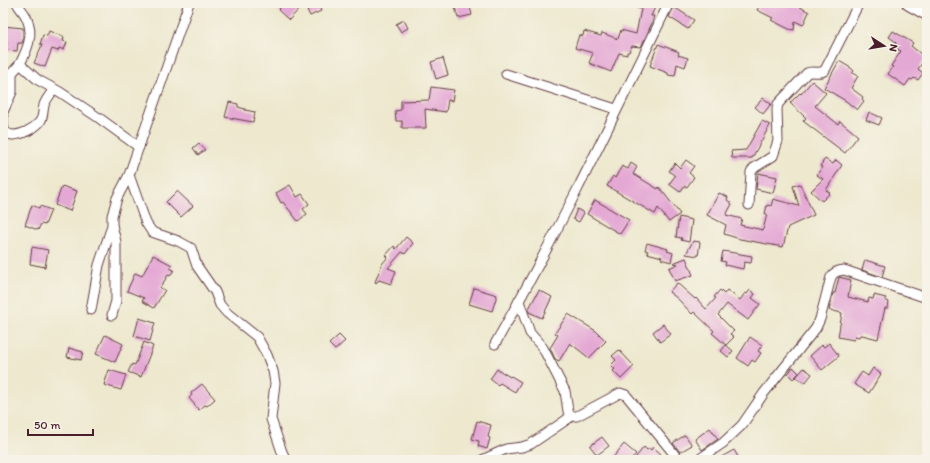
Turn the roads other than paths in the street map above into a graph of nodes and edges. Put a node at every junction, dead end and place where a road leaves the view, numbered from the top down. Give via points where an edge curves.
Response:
1 (17, 3) edge
2 (189, 3) edge
3 (669, 3) edge
4 (859, 3) edge
5 (909, 3) edge
6 (927, 13) edge
7 (20, 64) junction
8 (506, 74) dead end
9 (54, 89) junction
10 (616, 109) junction
11 (3, 112) edge
12 (3, 117) edge
13 (138, 147) junction
14 (129, 175) junction
15 (749, 205) dead end
16 (112, 225) junction
17 (927, 298) edge
18 (519, 301) junction
19 (91, 310) dead end
20 (112, 315) dead end
21 (495, 344) dead end
22 (572, 416) junction
23 (286, 460) edge
24 (482, 460) edge
25 (679, 460) edge
26 (698, 460) edge

1 - 7 street via 27,18 30,29 29,46
2 - 13 street
3 - 10 street
4 - 15 street via 826,70 820,73 807,73 778,104 778,141 773,156 751,172
5 - 6 main road
7 - 9 street via 38,80
7 - 11 street via 12,73 12,92
8 - 10 street
9 - 12 street via 44,105 41,121 24,134 7,133 4,130
9 - 13 street
10 - 18 street
13 - 14 street
14 - 16 street via 117,198
14 - 23 street via 146,223 152,232 191,248 197,266 215,292 220,305 257,337 267,355 275,383 271,419
16 - 19 street via 99,265
16 - 20 street via 116,242 116,301
17 - 26 street via 844,270 834,273 816,328 742,425 723,443
18 - 21 street
18 - 22 street via 530,333 543,348 565,391 568,411
22 - 24 street via 531,444 506,449
22 - 25 street via 578,416 623,393

